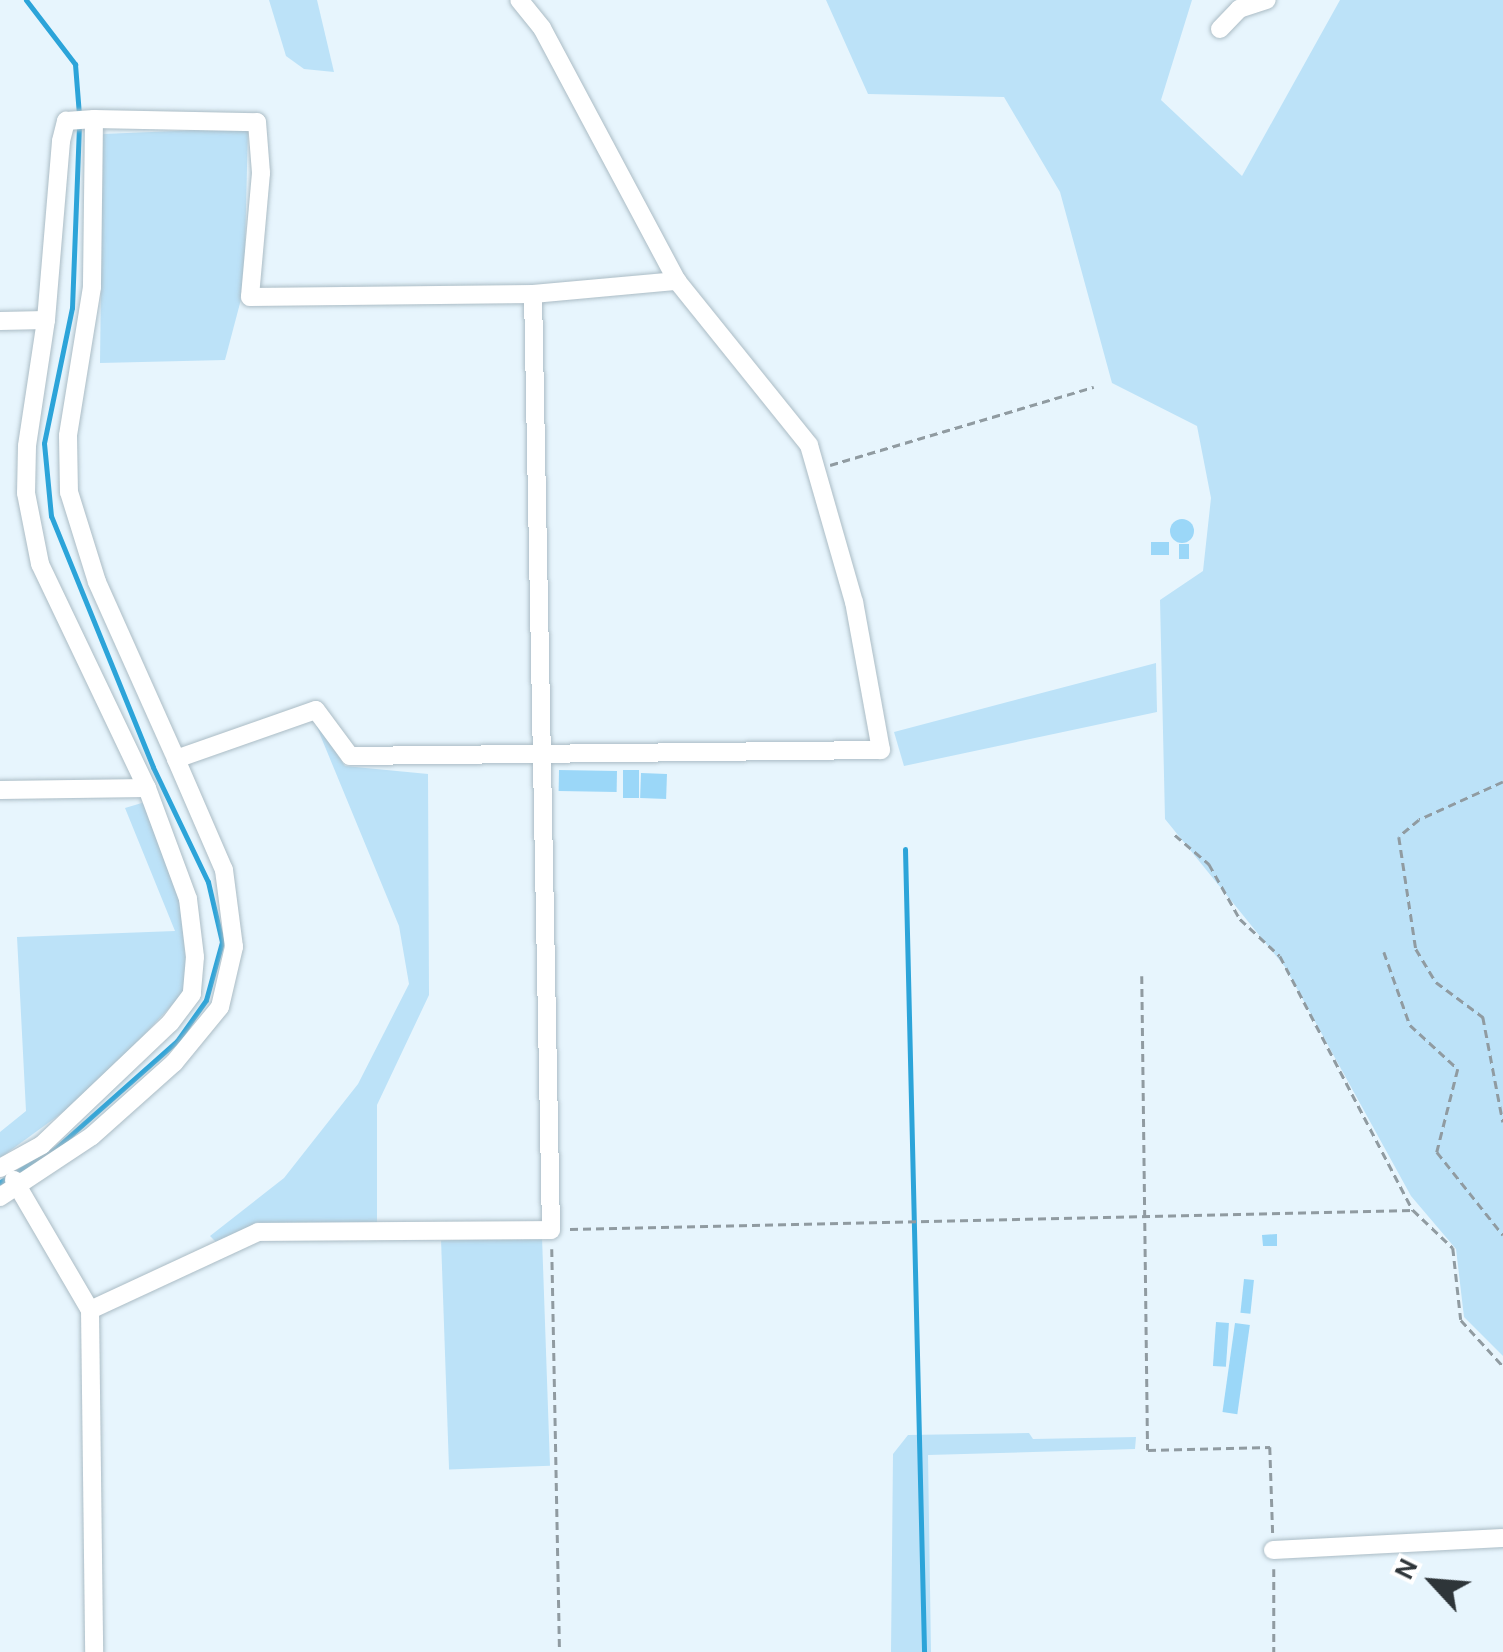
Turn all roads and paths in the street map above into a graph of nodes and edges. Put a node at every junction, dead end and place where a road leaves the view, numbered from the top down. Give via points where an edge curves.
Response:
1 (519, 0) edge
2 (1266, 0) edge
3 (1220, 29) dead end
4 (84, 120) junction
5 (677, 281) junction
6 (533, 294) junction
7 (46, 320) junction
8 (0, 321) edge
9 (1094, 387) dead end
10 (814, 470) junction
11 (543, 758) junction
12 (176, 759) junction
13 (1503, 782) edge
14 (146, 788) junction
15 (0, 790) edge
16 (1176, 835) dead end
17 (1384, 952) dead end
18 (1142, 976) dead end
19 (1503, 1122) edge
20 (4, 1167) edge
21 (8, 1192) edge
22 (1413, 1210) junction
23 (1141, 1214) junction
24 (551, 1230) junction
25 (1503, 1236) edge
26 (90, 1310) junction
27 (1503, 1366) edge
28 (1503, 1538) edge
29 (1274, 1550) junction
30 (94, 1652) edge
31 (560, 1652) edge
32 (1274, 1652) edge

1 - 5 street via 542,28 572,93 664,246
2 - 3 street via 1238,9
4 - 6 street via 257,122 261,173 250,296
4 - 7 street via 66,122 61,140
4 - 12 street via 92,287 68,436 68,492 91,566
5 - 6 street
5 - 10 street via 809,445
6 - 11 street
7 - 8 street
7 - 14 street via 27,446 26,493 40,564
9 - 10 path
10 - 11 street via 854,602 881,750
11 - 12 street via 350,756 316,710
11 - 24 street
12 - 21 street via 224,870 234,946 220,1006 174,1063 92,1136
13 - 19 path via 1419,820 1399,837 1416,950 1436,982 1483,1017
14 - 15 street
14 - 20 street via 188,900 192,994 42,1145
16 - 22 path via 1208,864 1240,919 1280,956
17 - 25 path via 1410,1024 1458,1069 1437,1152
18 - 23 path
20 - 21 street
21 - 26 street
22 - 23 path
22 - 27 path via 1453,1248 1460,1320
23 - 24 path
23 - 29 path via 1148,1450 1270,1447
24 - 26 street via 258,1232
24 - 31 path
26 - 30 street
28 - 29 street
29 - 32 path

